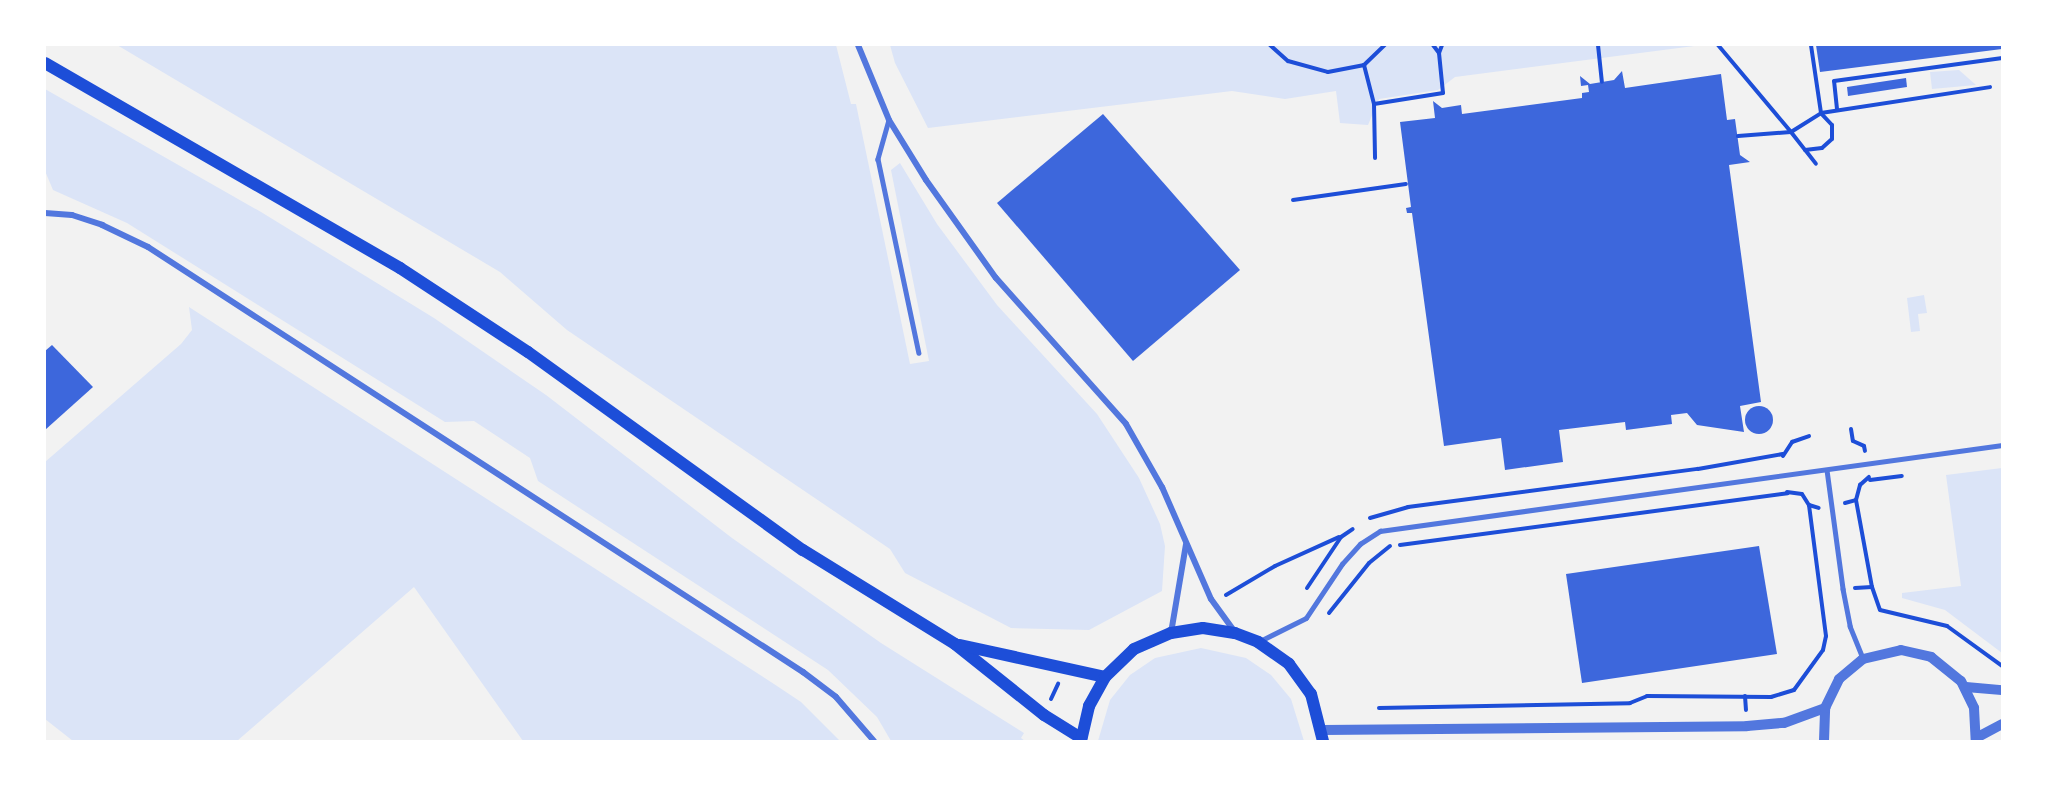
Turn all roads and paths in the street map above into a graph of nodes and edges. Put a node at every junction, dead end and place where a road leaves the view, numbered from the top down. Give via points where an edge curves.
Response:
1 (858, 45) edge
2 (1270, 45) edge
3 (1385, 45) edge
4 (1433, 45) edge
5 (1442, 45) edge
6 (1598, 45) edge
7 (1718, 45) edge
8 (1811, 45) edge
9 (1439, 54) junction
10 (2002, 58) edge
11 (45, 63) edge
12 (1364, 65) junction
13 (1602, 82) dead end
14 (1990, 87) dead end
15 (1374, 104) junction
16 (1837, 109) junction
17 (1821, 113) junction
18 (889, 120) junction
19 (1791, 132) junction
20 (1738, 136) dead end
21 (1805, 150) junction
22 (1375, 158) dead end
23 (1816, 164) dead end
24 (1406, 184) dead end
25 (1293, 200) dead end
26 (45, 213) edge
27 (920, 353) dead end
28 (1851, 429) dead end
29 (1809, 436) dead end
30 (2002, 445) edge
31 (1865, 452) dead end
32 (1784, 461) dead end
33 (1827, 470) junction
34 (1902, 476) dead end
35 (1856, 500) junction
36 (1845, 504) dead end
37 (1809, 505) junction
38 (1819, 508) dead end
39 (1341, 537) dead end
40 (1186, 544) junction
41 (1225, 595) dead end
42 (1324, 618) dead end
43 (1171, 633) junction
44 (1235, 633) junction
45 (1258, 642) junction
46 (955, 644) junction
47 (1863, 659) junction
48 (2002, 666) edge
49 (1105, 677) junction
50 (1061, 678) dead end
51 (1966, 687) junction
52 (2002, 690) edge
53 (1048, 706) dead end
54 (1379, 708) dead end
55 (1825, 708) junction
56 (2002, 724) edge
57 (1323, 735) edge
58 (1976, 739) edge
59 (1081, 740) edge
60 (874, 741) edge
61 (1824, 741) edge

1 - 18 street
2 - 12 path via 1288,61 1328,72
3 - 12 path
4 - 9 path
5 - 9 path
6 - 13 path
7 - 19 path
8 - 17 path
9 - 15 path via 1443,93
10 - 16 path via 1834,81
11 - 46 main road via 400,268 528,352 803,550
12 - 15 path
14 - 16 path
15 - 22 path
16 - 17 path
17 - 19 path
17 - 21 path via 1832,125 1832,139 1822,147
18 - 27 lane via 878,159
18 - 40 street via 926,180 996,278 1126,424 1162,487
19 - 20 path
19 - 21 path
21 - 23 path
24 - 25 path
26 - 60 street via 72,215 148,247 802,672 836,697
28 - 31 path via 1853,441 1864,446
29 - 32 path via 1787,446
30 - 33 lane
33 - 45 lane via 1380,531 1360,544 1306,618
33 - 47 lane via 1850,626
34 - 35 path via 1869,478 1860,485
35 - 36 path
35 - 48 path via 1880,610 1947,626
37 - 38 path
37 - 42 path via 1802,494 1787,490 1388,546
37 - 54 path via 1826,636 1822,650 1794,690 1771,697 1647,696 1630,703
39 - 41 path via 1275,566
40 - 43 street
40 - 44 street via 1210,599
43 - 44 main road via 1203,628
43 - 49 main road via 1134,649
44 - 45 main road
45 - 57 main road via 1288,664 1305,687
46 - 49 main road
46 - 59 main road
47 - 51 street via 1893,650 1916,652 1945,664
47 - 55 street via 1839,679
49 - 59 main road via 1089,706
50 - 53 path
51 - 52 street
51 - 58 street via 1976,715
55 - 57 street via 1784,723 1747,726
55 - 61 street
56 - 58 street

